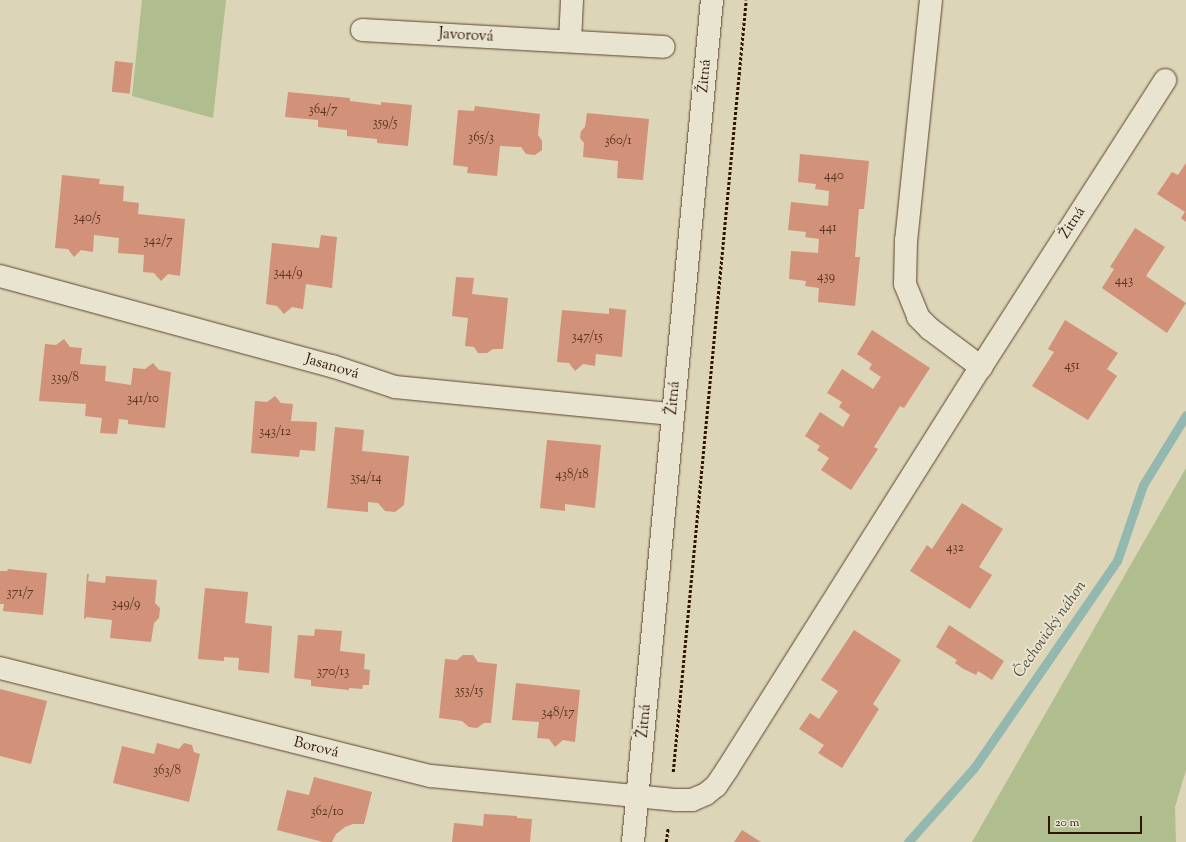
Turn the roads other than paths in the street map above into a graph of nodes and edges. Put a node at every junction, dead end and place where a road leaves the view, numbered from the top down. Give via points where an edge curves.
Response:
1 (572, 0) edge
2 (712, 0) edge
3 (931, 0) edge
4 (362, 30) dead end
5 (570, 41) junction
6 (664, 46) dead end
7 (1164, 80) dead end
8 (0, 276) edge
9 (980, 367) junction
10 (672, 414) junction
11 (0, 668) edge
12 (638, 797) junction
13 (633, 842) edge

1 - 5 street
2 - 10 street, Žitná
3 - 9 street via 906,240 905,284 918,317
4 - 5 street, Javorová
5 - 6 street, Javorová
7 - 9 street, Žitná
8 - 10 street, Jasanová via 332,366 395,387
9 - 12 street, Žitná via 716,786 692,800
10 - 12 street, Žitná
11 - 12 street, Borová via 431,776
12 - 13 street, Žitná

